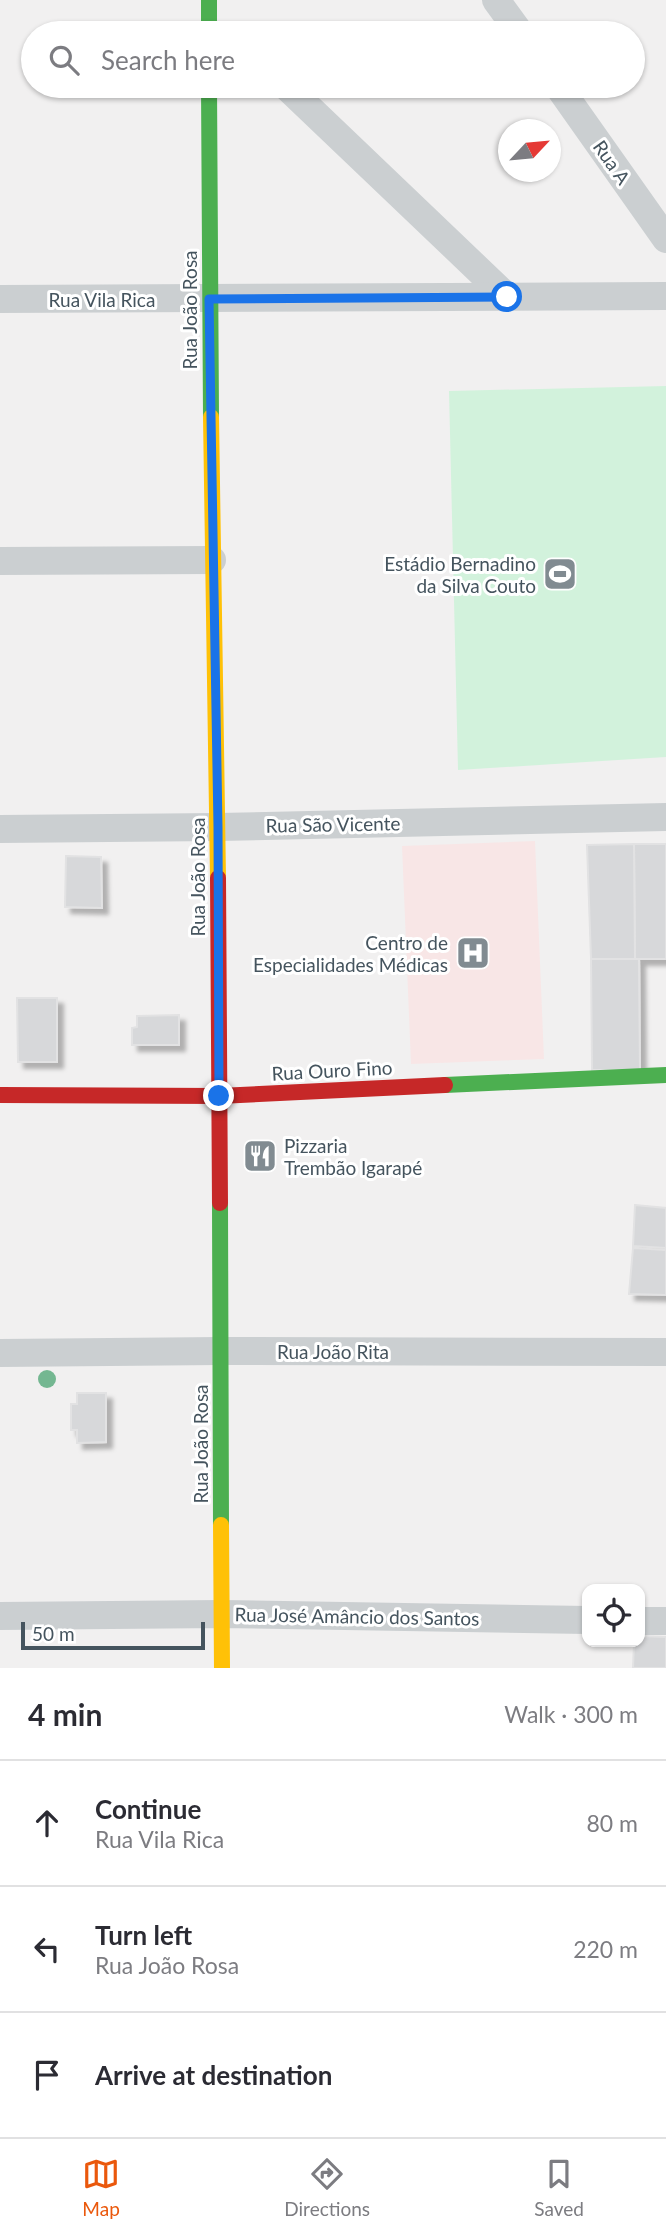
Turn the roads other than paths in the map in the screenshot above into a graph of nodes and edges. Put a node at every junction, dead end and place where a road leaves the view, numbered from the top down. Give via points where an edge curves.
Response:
1 (496, 0) edge
2 (511, 21) edge
3 (209, 98) edge
4 (299, 98) edge
5 (566, 98) edge
6 (666, 239) edge
7 (666, 296) edge
8 (507, 297) junction
9 (0, 299) edge
10 (209, 299) junction
11 (212, 559) junction
12 (0, 561) edge
13 (666, 817) edge
14 (218, 827) junction
15 (0, 829) edge
16 (666, 1075) edge
17 (0, 1095) edge
18 (219, 1096) junction
19 (220, 1351) junction
20 (666, 1352) edge
21 (0, 1353) edge
22 (222, 1614) junction
23 (0, 1616) edge
24 (582, 1620) edge
25 (645, 1621) edge
26 (666, 1621) edge
27 (222, 1668) edge

1 - 2 street
3 - 10 main road, Rua João Rosa
4 - 8 street
5 - 6 street, Rua A
7 - 8 street, Rua Vila Rica
8 - 10 street, Rua Vila Rica
9 - 10 street, Rua Vila Rica
10 - 11 main road, Rua João Rosa
11 - 12 street
11 - 14 main road, Rua João Rosa
13 - 14 street, Rua São Vicente
14 - 15 street, Rua São Vicente
14 - 18 main road, Rua João Rosa
16 - 18 main road, Rua Ouro Fino
17 - 18 main road, Rua Ouro Fino
18 - 19 main road, Rua João Rosa
19 - 20 street, Rua João Rita
19 - 21 street, Rua João Rita
19 - 22 main road, Rua João Rosa
22 - 23 street, Rua José Amâncio dos Santos
22 - 24 street, Rua José Amâncio dos Santos
22 - 27 main road, Rua João Rosa
25 - 26 street

